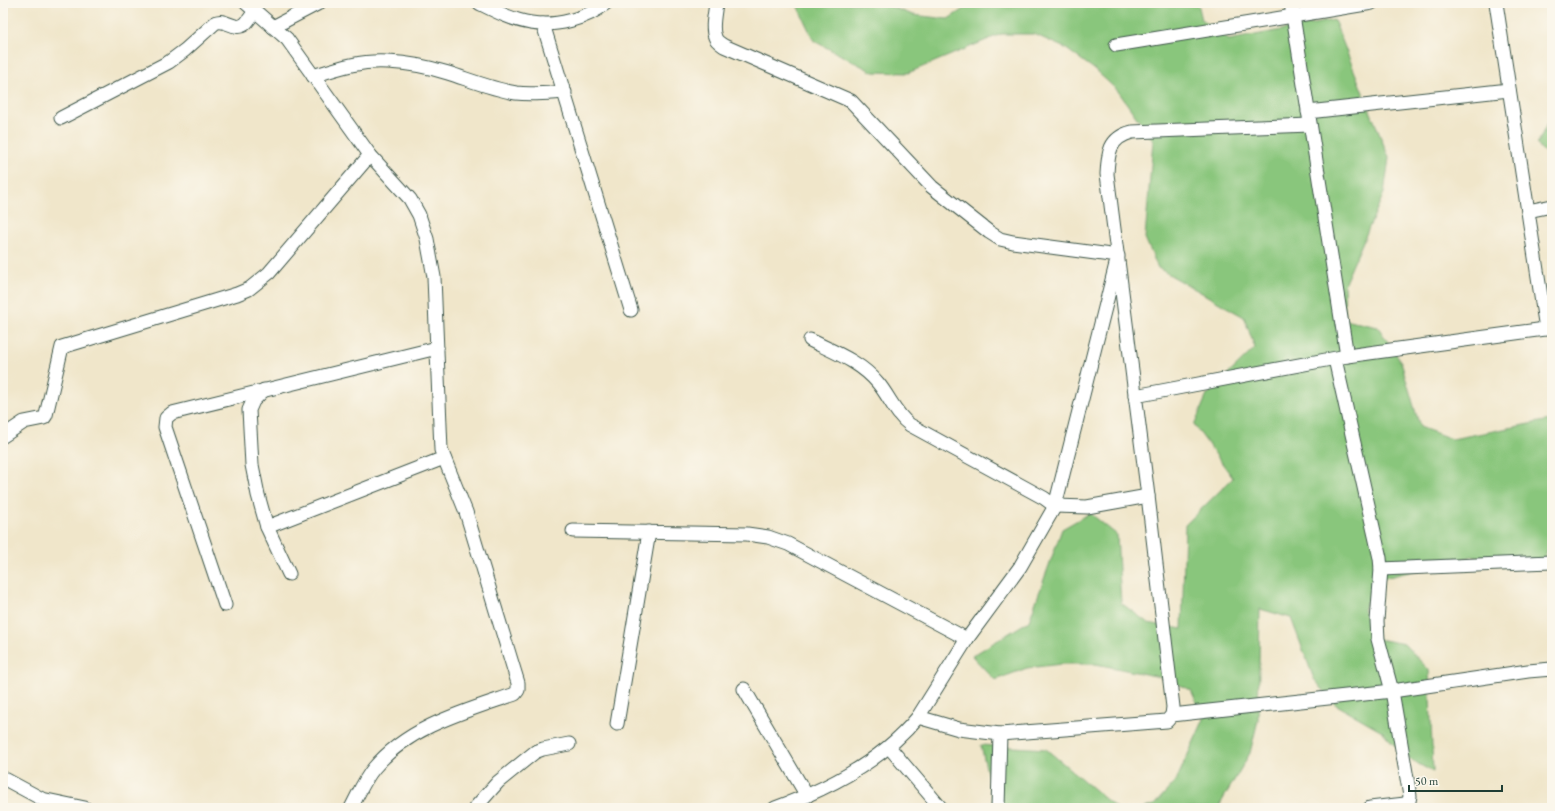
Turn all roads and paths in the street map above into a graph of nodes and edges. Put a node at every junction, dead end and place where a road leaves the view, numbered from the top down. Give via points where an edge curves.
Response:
1 (319, 3) edge
2 (479, 3) edge
3 (606, 3) edge
4 (716, 3) edge
5 (1372, 3) edge
6 (1496, 3) edge
7 (250, 7) edge
8 (1292, 9) edge
9 (543, 24) junction
10 (273, 27) junction
11 (1116, 45) dead end
12 (313, 76) junction
13 (1509, 90) junction
14 (564, 92) junction
15 (1308, 112) junction
16 (61, 118) dead end
17 (1310, 125) junction
18 (370, 155) junction
19 (1552, 206) edge
20 (1528, 211) junction
21 (1118, 256) junction
22 (631, 310) dead end
23 (1549, 329) edge
24 (810, 340) dead end
25 (437, 348) junction
26 (1341, 358) junction
27 (264, 390) junction
28 (1135, 396) junction
29 (3, 436) edge
30 (444, 458) junction
31 (1148, 496) junction
32 (1055, 506) junction
33 (267, 527) junction
34 (573, 531) dead end
35 (649, 532) junction
36 (1552, 562) edge
37 (1381, 569) junction
38 (289, 574) dead end
39 (225, 605) dead end
40 (967, 639) junction
41 (1552, 669) edge
42 (744, 689) dead end
43 (1392, 691) junction
44 (1172, 715) junction
45 (918, 717) junction
46 (617, 724) dead end
47 (1000, 734) junction
48 (569, 744) dead end
49 (889, 747) junction
50 (3, 778) edge
51 (807, 796) junction
52 (85, 808) edge
53 (351, 808) edge
54 (475, 808) edge
55 (775, 808) edge
56 (941, 808) edge
57 (998, 808) edge
58 (1370, 808) edge

1 - 10 street
2 - 9 street via 506,16
3 - 9 street via 588,15
4 - 21 street via 715,37 724,46 851,101 932,187 1000,239
5 - 8 street
6 - 13 street
7 - 10 street
7 - 16 street via 244,24 234,27 223,21 215,23 169,62
8 - 11 street
8 - 15 street
9 - 14 street
10 - 12 street via 287,39
12 - 14 street via 348,65 387,62 417,65 517,93
12 - 18 street
13 - 15 street
13 - 20 street
14 - 22 street
15 - 17 street
17 - 21 street via 1132,132 1122,135 1114,142 1108,156 1107,174
17 - 26 street
18 - 25 street via 410,199 427,239 434,277
18 - 29 street via 269,272 249,289 62,347 46,415 44,418 24,422
19 - 20 street
20 - 23 street
21 - 28 street
21 - 32 street
23 - 26 street
24 - 32 street via 866,370 910,425
25 - 27 street
25 - 30 street via 440,442
26 - 28 street
26 - 37 street
27 - 33 street via 253,401 249,410 252,465
27 - 39 street via 172,413 166,418 165,427
28 - 31 street
30 - 33 street
30 - 53 street via 466,512 518,690 515,694 453,715 397,747 374,768
31 - 32 street via 1087,507
31 - 44 street
32 - 40 street via 1020,567
33 - 38 street
34 - 35 street
35 - 40 street via 747,534 768,537 788,544
35 - 46 street
36 - 37 street
37 - 43 street via 1378,639
40 - 45 street
41 - 43 street
42 - 51 street
43 - 44 street
43 - 58 street via 1410,796 1405,804
44 - 47 street via 1167,721
45 - 47 street via 959,729
45 - 49 street
47 - 57 street
48 - 54 street via 543,748 535,752 498,782
49 - 51 street via 827,787
49 - 56 street
50 - 52 street via 42,799
51 - 55 street

